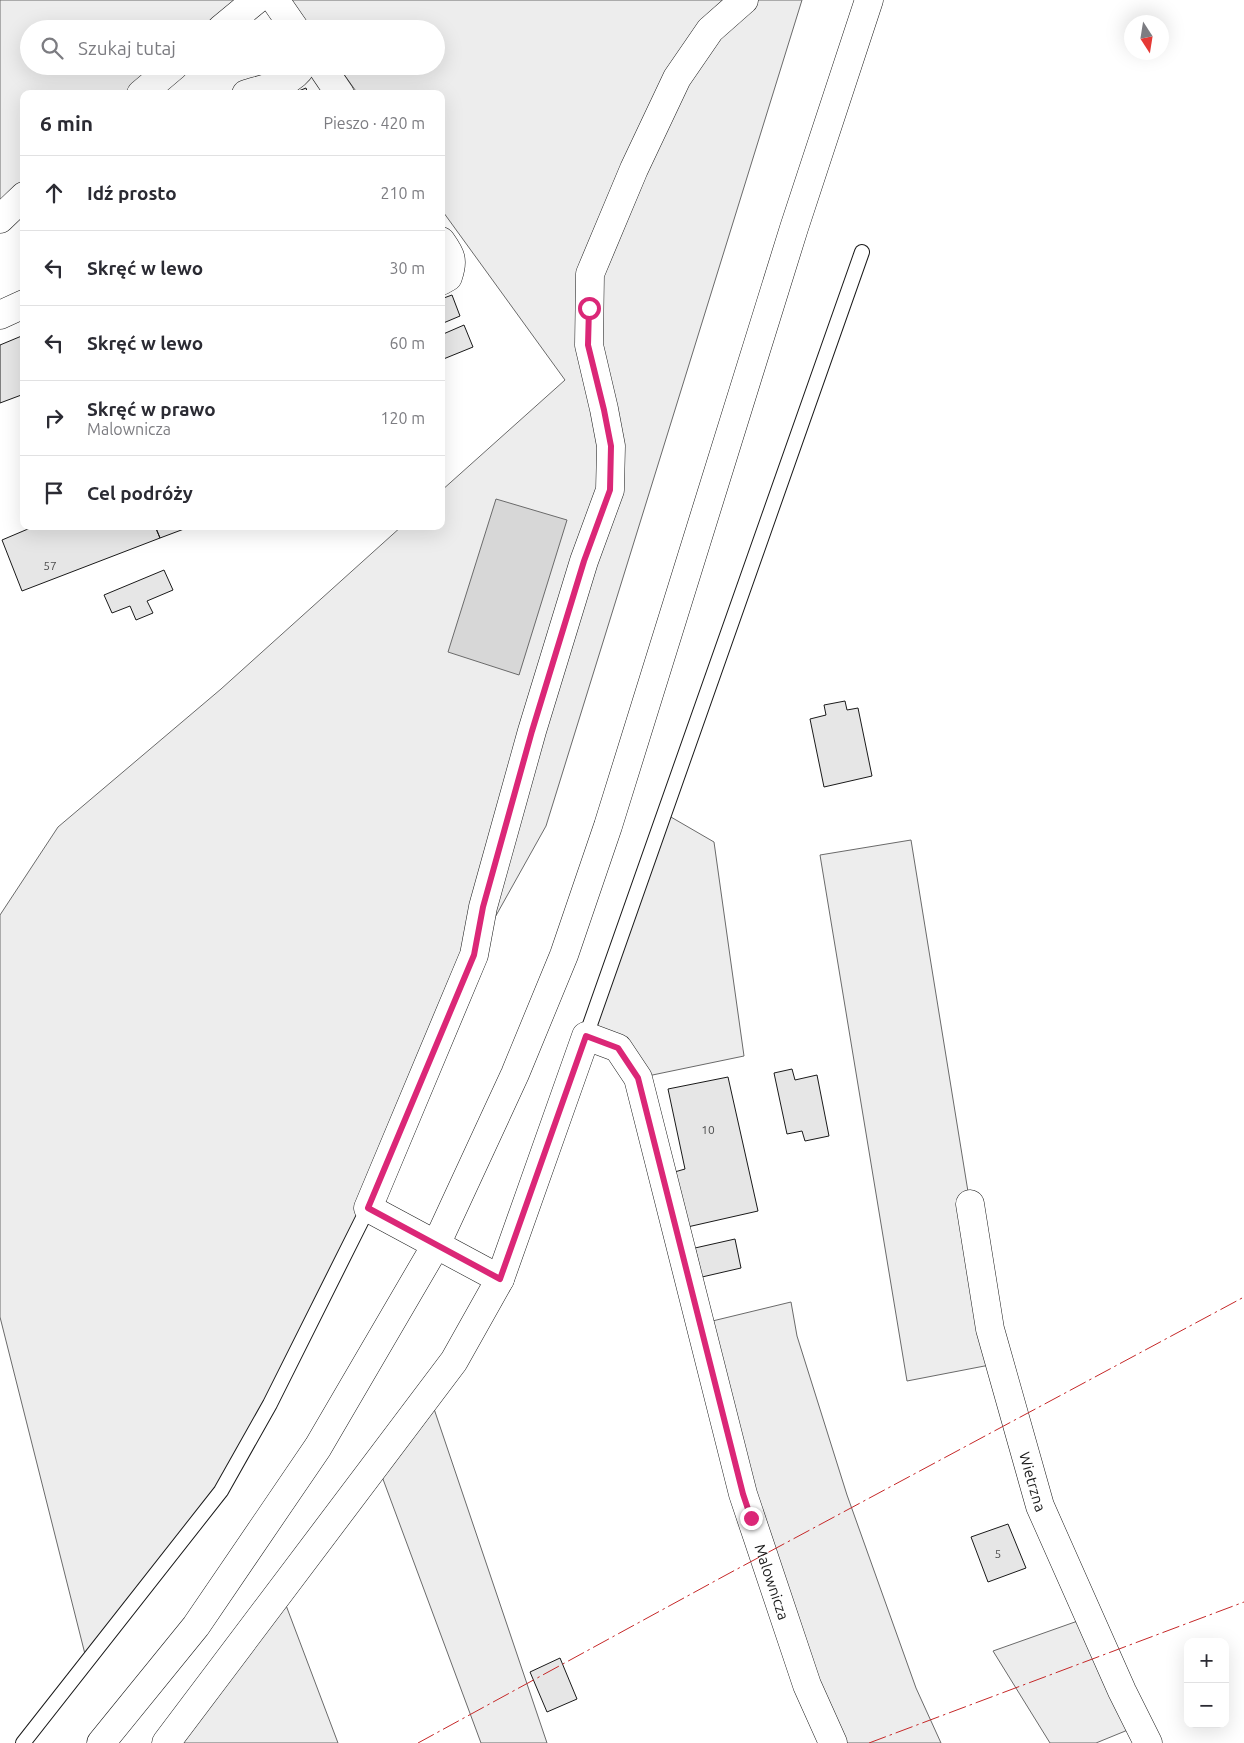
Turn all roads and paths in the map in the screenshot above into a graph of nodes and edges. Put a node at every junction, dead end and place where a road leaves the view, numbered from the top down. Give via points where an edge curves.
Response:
1 (256, 0) edge
2 (275, 0) edge
3 (744, 0) edge
4 (869, 0) edge
5 (232, 20) edge
6 (289, 20) edge
7 (163, 75) edge
8 (295, 75) edge
9 (327, 75) edge
10 (145, 90) edge
11 (258, 90) edge
12 (337, 90) edge
13 (20, 201) edge
14 (0, 219) edge
15 (445, 247) edge
16 (862, 252) dead end
17 (445, 279) edge
18 (20, 306) edge
19 (0, 315) edge
20 (586, 1036) junction
21 (970, 1204) dead end
22 (368, 1208) junction
23 (436, 1245) junction
24 (500, 1279) junction
25 (23, 1743) edge
26 (101, 1743) edge
27 (166, 1743) edge
28 (833, 1743) edge
29 (1148, 1743) edge

1 - 5 main road
2 - 6 main road
3 - 22 main road via 710,30 676,78 590,274 588,345 611,446 610,490 584,561 532,731 483,907 474,955
4 - 23 main road via 791,238 608,826 564,955 515,1074
7 - 10 main road
8 - 11 main road
9 - 12 main road
13 - 14 main road
15 - 17 main road via 452,265
16 - 20 lane
18 - 19 main road
20 - 24 main road
20 - 28 main road, Malownicza via 618,1048 638,1078 743,1494 807,1685
21 - 29 main road, Wietrzna via 990,1329 1040,1506
22 - 23 main road
22 - 25 lane via 270,1404 221,1491
23 - 24 main road
23 - 26 main road via 318,1447 196,1626
24 - 27 main road via 454,1361

